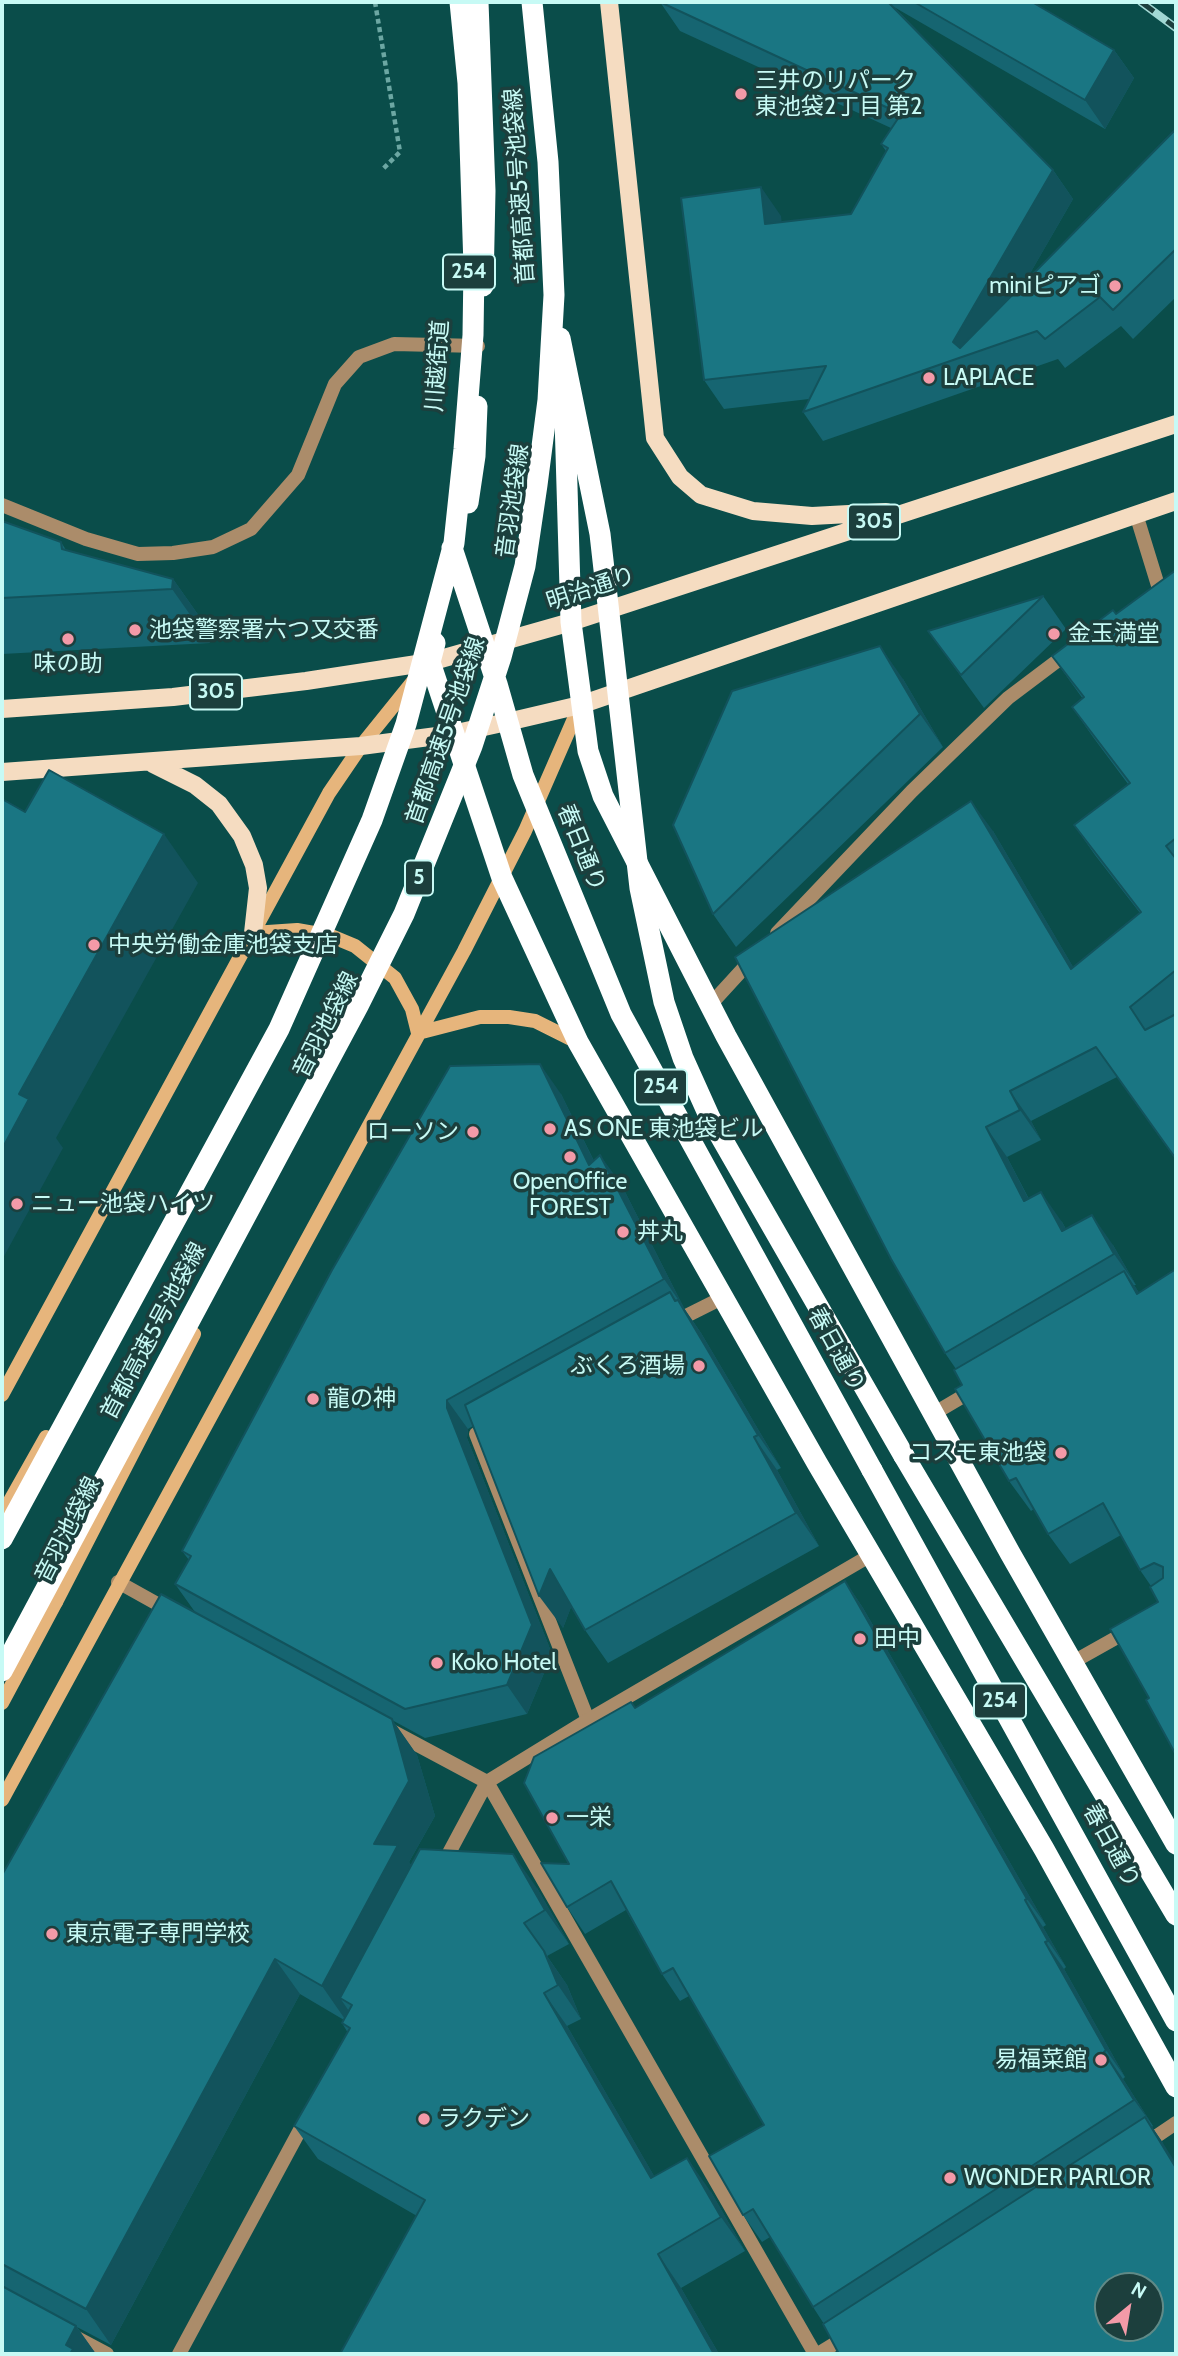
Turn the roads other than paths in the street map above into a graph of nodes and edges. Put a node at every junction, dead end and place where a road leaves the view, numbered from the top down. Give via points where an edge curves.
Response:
1 (460, 2) edge
2 (478, 2) edge
3 (533, 2) edge
4 (540, 2) edge
5 (609, 2) edge
6 (556, 321) junction
7 (480, 346) junction
8 (1176, 424) edge
9 (1176, 500) edge
10 (2, 505) edge
11 (910, 510) junction
12 (1136, 514) junction
13 (450, 543) junction
14 (1139, 606) edge
15 (571, 622) junction
16 (1084, 642) edge
17 (430, 662) junction
18 (497, 684) junction
19 (580, 705) junction
20 (2, 709) edge
21 (452, 734) junction
22 (361, 746) junction
23 (147, 762) junction
24 (2, 772) edge
25 (502, 878) junction
26 (253, 933) junction
27 (710, 1005) junction
28 (418, 1033) junction
29 (578, 1042) junction
30 (722, 1298) junction
31 (662, 1329) edge
32 (996, 1377) edge
33 (2, 1395) edge
34 (933, 1413) junction
35 (500, 1421) edge
36 (2, 1515) edge
37 (2, 1539) edge
38 (871, 1555) junction
39 (118, 1582) junction
40 (187, 1620) edge
41 (1144, 1622) edge
42 (1073, 1662) junction
43 (2, 1671) edge
44 (2, 1703) edge
45 (369, 1718) edge
46 (588, 1720) junction
47 (487, 1783) junction
48 (2, 1800) edge
49 (1176, 1844) edge
50 (432, 1885) edge
51 (1176, 1915) edge
52 (1176, 2021) edge
53 (1176, 2087) edge
54 (315, 2102) edge
55 (1176, 2123) edge
56 (1134, 2151) edge
57 (865, 2324) edge
58 (60, 2329) edge
59 (107, 2354) edge
60 (179, 2354) edge
61 (817, 2354) edge

1 - 13 highway, 川越街道 / 254, bridge via 470,209 469,333
1 - 37 highway, 首都高速5号池袋線, bridge via 474,230 473,334 453,542 406,724 372,820 279,1028
2 - 7 highway via 485,191
3 - 6 highway, 254, bridge
3 - 43 highway, 首都高速5号池袋線 / 5, bridge via 548,162 554,295 537,485 525,566 502,657 441,827 387,948
4 - 15 highway via 556,205
5 - 11 main road via 655,438 680,477 701,495 753,511 812,516
6 - 18 main road, 音羽池袋線, bridge via 527,569
6 - 51 highway, 春日通り / 254, bridge via 600,534 640,888 658,976 683,1058 710,1118 904,1456
7 - 10 street via 394,344 359,357 335,384 298,475 251,529 213,547 138,554 86,539
7 - 17 highway via 475,456 462,540
8 - 11 main road, 明治通り / 305
9 - 12 main road
11 - 15 main road, 明治通り / 305
12 - 14 street via 1160,592
12 - 19 main road
13 - 18 highway, 川越街道 / 254, bridge
13 - 36 main road, 音羽池袋線, bridge via 400,731 364,830 294,985 188,1185
15 - 17 main road, 明治通り / 305
15 - 19 highway
16 - 27 street via 1008,698 912,791
17 - 20 main road, 明治通り / 305 via 173,697
17 - 21 highway
17 - 22 main road
18 - 44 main road, 音羽池袋線, bridge via 459,790 360,1010
18 - 52 highway, 春日通り / 254, bridge via 523,775 621,1014
19 - 21 main road
19 - 25 main road
19 - 27 highway via 588,751 603,796
21 - 22 main road
21 - 25 highway
22 - 23 main road
22 - 26 main road via 329,793
23 - 24 main road
23 - 26 main road via 195,785 235,824 254,865 258,888
25 - 28 main road
25 - 29 highway
26 - 28 main road via 297,930 355,946 395,978 412,1009
26 - 33 main road
27 - 34 highway
28 - 29 main road via 480,1017 509,1017 535,1021
28 - 39 main road
29 - 30 highway
30 - 31 street
30 - 38 highway
32 - 34 street
34 - 42 highway
35 - 46 street via 476,1434
38 - 46 street
38 - 53 highway via 1044,1849
39 - 40 street
39 - 48 main road
41 - 42 street
42 - 49 highway
45 - 47 street
46 - 47 street
47 - 50 street
47 - 61 street
54 - 60 street
55 - 56 street
57 - 61 street
58 - 59 street

